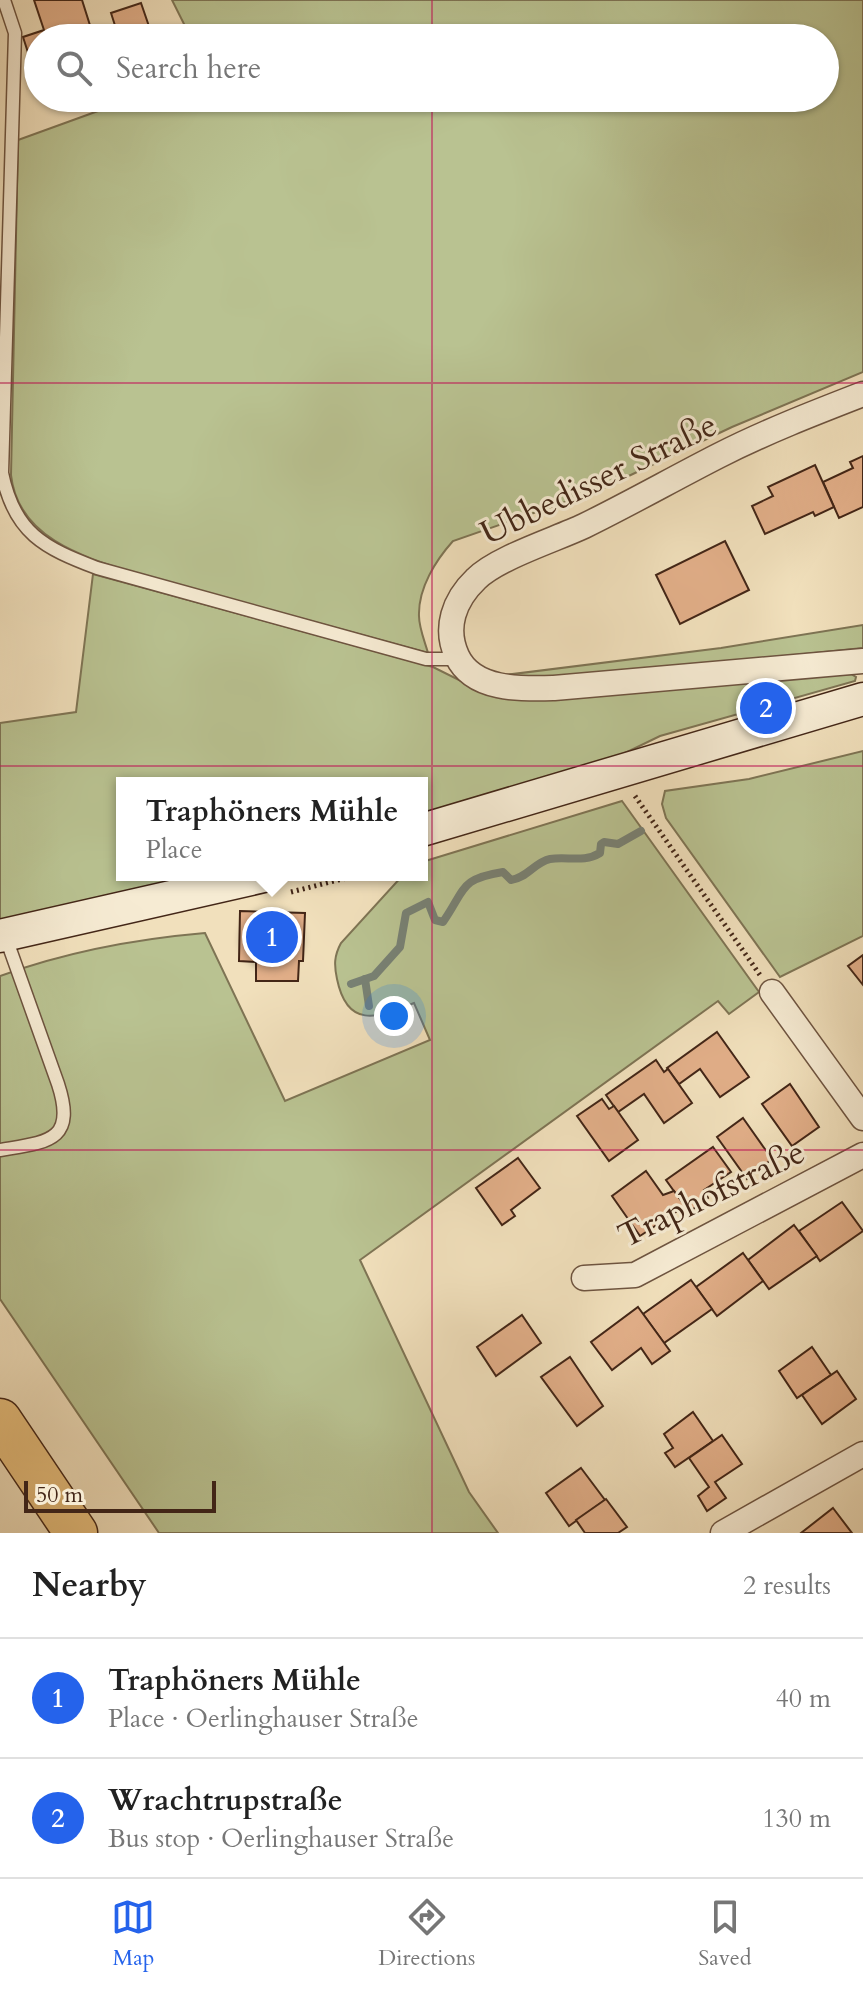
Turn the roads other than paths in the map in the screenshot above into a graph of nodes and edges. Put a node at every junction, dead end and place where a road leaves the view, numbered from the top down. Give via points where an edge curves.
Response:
1 (4, 0) edge
2 (863, 394) edge
3 (458, 659) junction
4 (863, 661) edge
5 (863, 699) edge
6 (428, 828) edge
7 (241, 881) edge
8 (2, 935) edge
9 (772, 992) road end
10 (863, 1118) edge
11 (0, 1150) edge
12 (863, 1155) edge
13 (584, 1278) dead end
14 (0, 1420) edge
15 (863, 1454) edge
16 (76, 1533) edge
17 (723, 1533) edge

1 - 3 lane via 15,33 2,473 7,500 20,522 63,555 97,568 426,659
2 - 3 street, Ubbedisser Straße via 771,431 499,563 477,578 451,619
3 - 4 street via 476,677 511,689
5 - 6 main road
7 - 8 main road
8 - 11 lane via 66,1106 66,1119 60,1131 42,1143
9 - 10 street
12 - 13 street, Traphofstraße via 635,1275
14 - 16 highway
15 - 17 street

